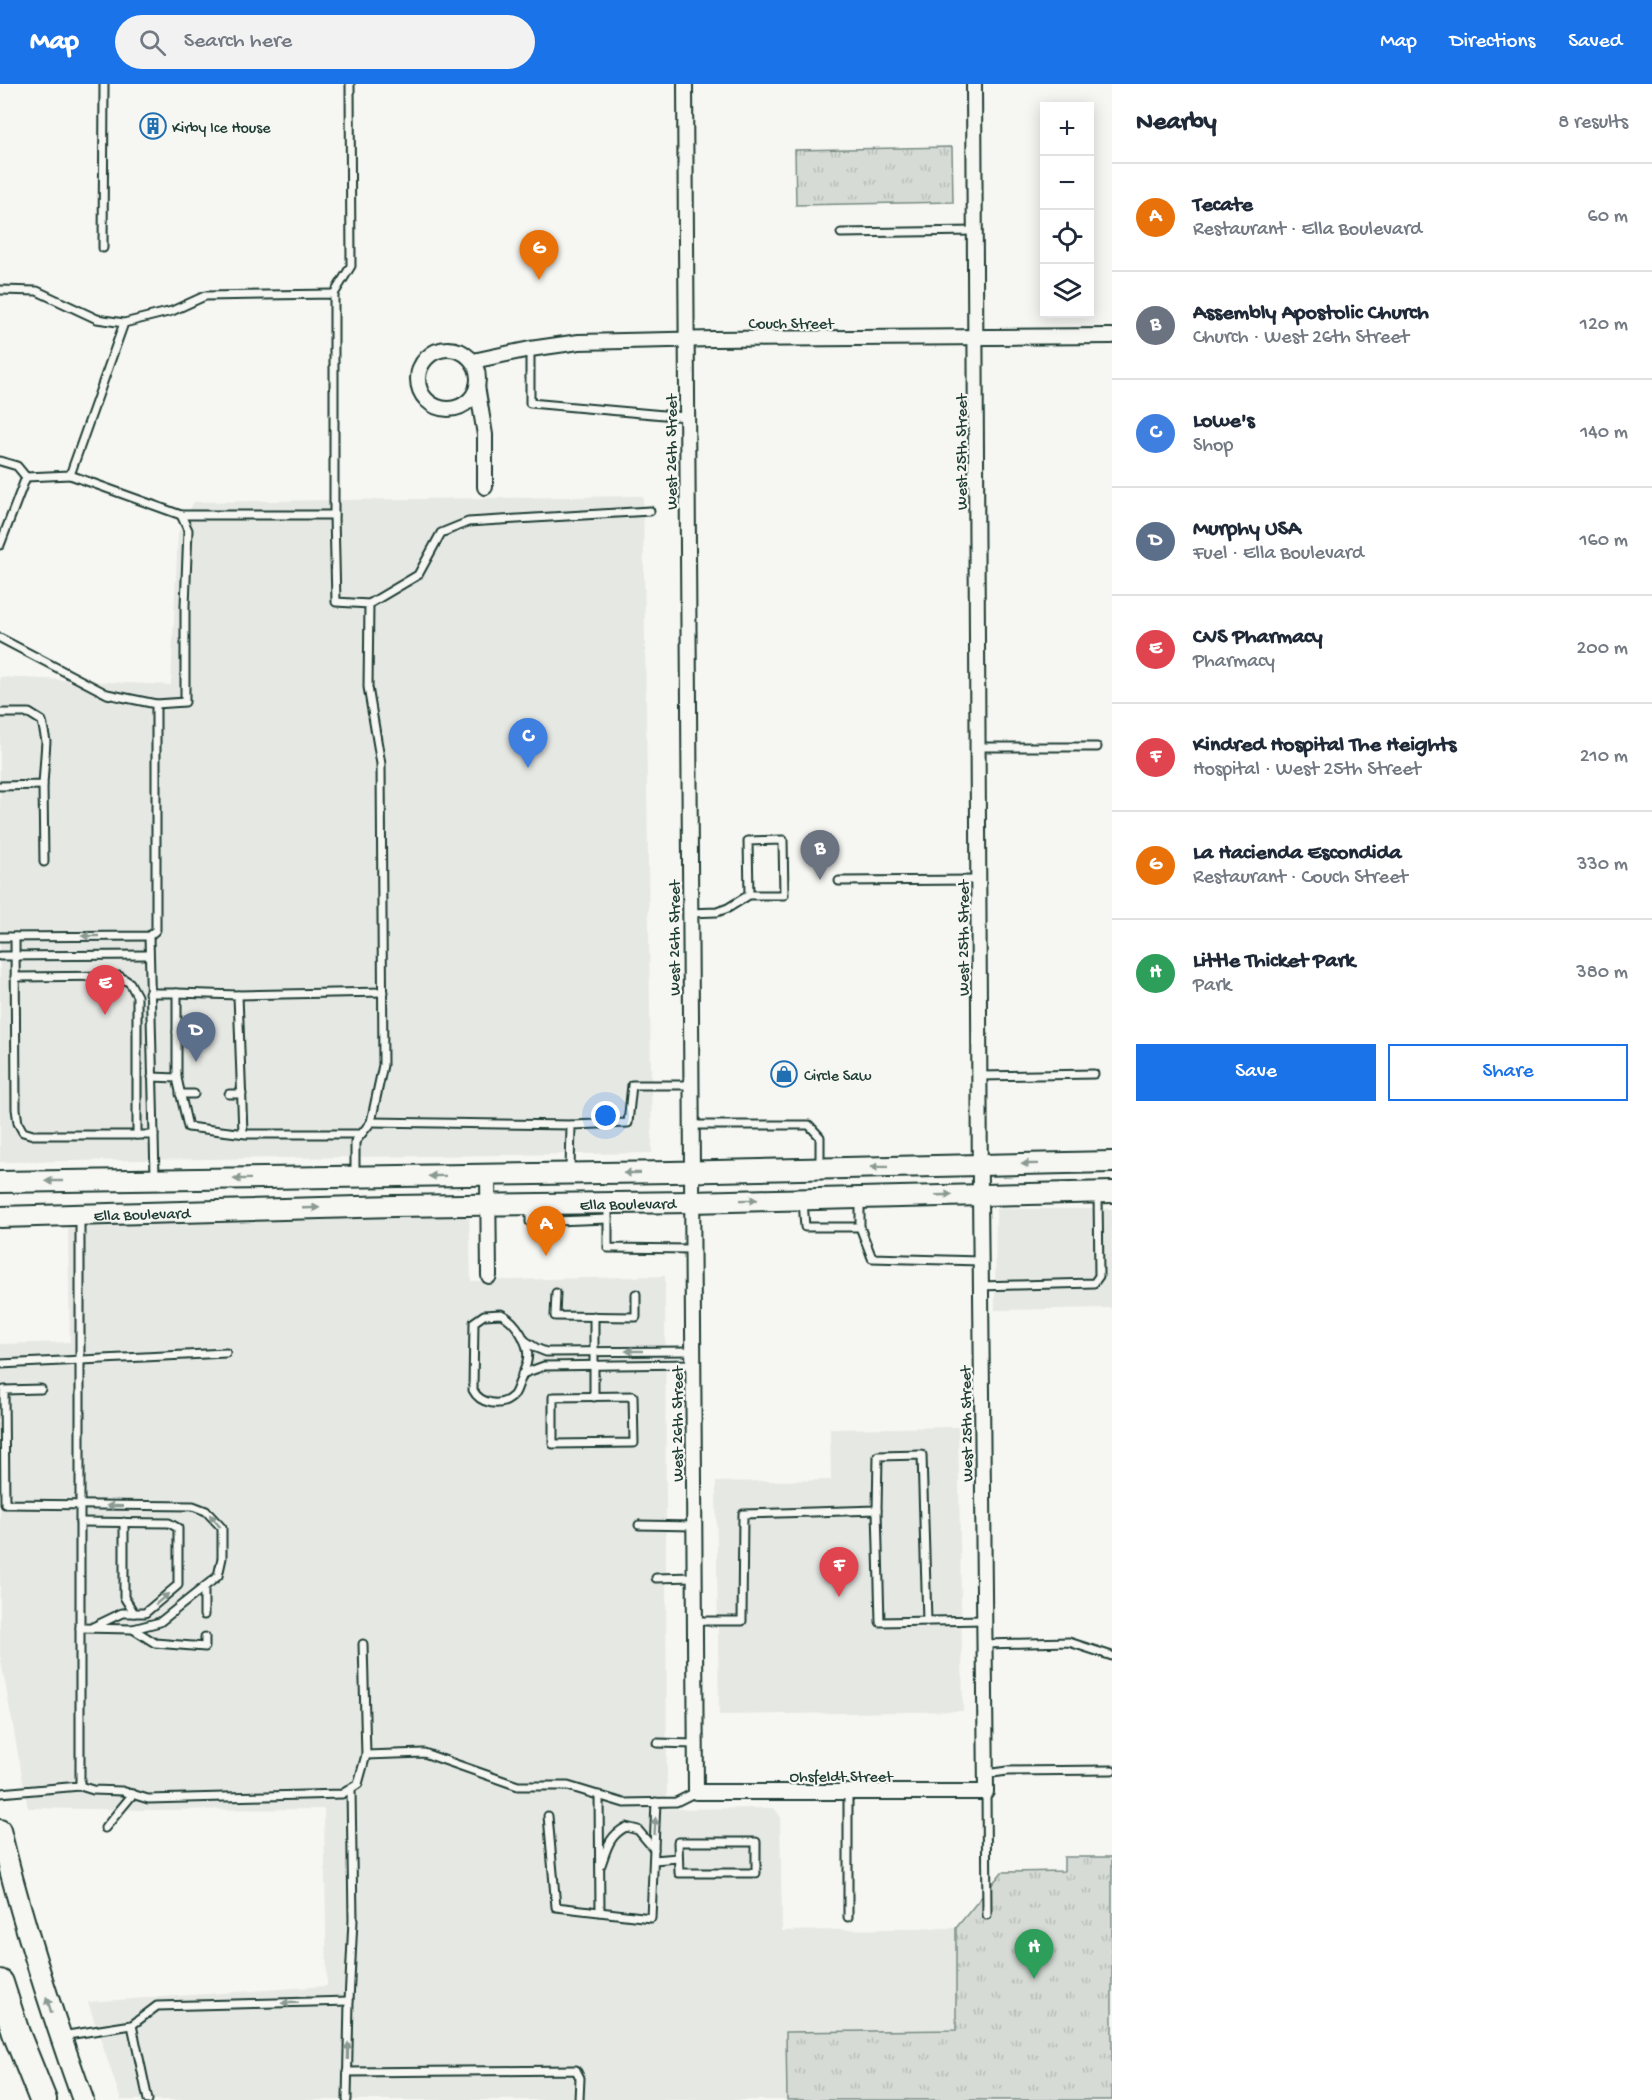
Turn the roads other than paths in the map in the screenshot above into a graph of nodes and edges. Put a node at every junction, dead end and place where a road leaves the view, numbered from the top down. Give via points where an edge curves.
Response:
1 (104, 84) edge
2 (350, 84) edge
3 (685, 84) edge
4 (974, 84) edge
5 (975, 231) junction
6 (841, 233) dead end
7 (103, 248) dead end
8 (0, 290) edge
9 (334, 294) junction
10 (124, 323) junction
11 (1112, 336) edge
12 (976, 338) junction
13 (686, 339) junction
14 (530, 349) junction
15 (473, 362) junction
16 (477, 386) junction
17 (686, 417) junction
18 (0, 461) edge
19 (70, 475) junction
20 (26, 477) junction
21 (485, 487) dead end
22 (650, 510) dead end
23 (181, 515) junction
24 (334, 515) junction
25 (0, 545) edge
26 (369, 604) junction
27 (0, 638) edge
28 (156, 704) junction
29 (0, 713) edge
30 (978, 747) junction
31 (1097, 747) dead end
32 (43, 785) junction
33 (0, 786) edge
34 (44, 862) dead end
35 (978, 880) junction
36 (839, 881) dead end
37 (749, 896) junction
38 (689, 913) junction
39 (148, 936) junction
40 (0, 937) edge
41 (15, 937) junction
42 (148, 955) junction
43 (0, 956) edge
44 (15, 956) junction
45 (15, 977) junction
46 (382, 992) junction
47 (149, 993) junction
48 (177, 993) junction
49 (238, 995) junction
50 (177, 1032) junction
51 (194, 1032) dead end
52 (229, 1032) dead end
53 (239, 1032) junction
54 (1094, 1074) dead end
55 (980, 1076) junction
56 (152, 1077) junction
57 (177, 1078) junction
58 (690, 1085) junction
59 (180, 1094) junction
60 (194, 1094) dead end
61 (229, 1094) dead end
62 (242, 1094) junction
63 (371, 1122) junction
64 (571, 1125) junction
65 (690, 1125) junction
66 (243, 1133) junction
67 (361, 1134) junction
68 (137, 1135) junction
69 (154, 1135) junction
70 (1112, 1162) edge
71 (980, 1165) junction
72 (820, 1169) junction
73 (691, 1172) junction
74 (570, 1174) junction
75 (488, 1175) junction
76 (355, 1177) junction
77 (156, 1180) junction
78 (0, 1182) edge
79 (1105, 1192) edge
80 (980, 1194) junction
81 (860, 1197) junction
82 (803, 1199) junction
83 (691, 1202) junction
84 (489, 1204) junction
85 (608, 1211) junction
86 (80, 1215) junction
87 (0, 1217) edge
88 (860, 1227) junction
89 (691, 1249) junction
90 (980, 1261) junction
91 (489, 1276) dead end
92 (980, 1286) junction
93 (556, 1293) dead end
94 (636, 1294) dead end
95 (594, 1316) junction
96 (523, 1339) junction
97 (594, 1352) junction
98 (226, 1353) dead end
99 (692, 1358) junction
100 (80, 1360) junction
101 (0, 1364) edge
102 (594, 1365) junction
103 (522, 1374) junction
104 (41, 1389) dead end
105 (594, 1397) junction
106 (80, 1505) junction
107 (877, 1510) junction
108 (80, 1522) junction
109 (124, 1522) junction
110 (639, 1525) dead end
111 (694, 1526) junction
112 (656, 1578) dead end
113 (694, 1578) junction
114 (204, 1588) junction
115 (134, 1613) junction
116 (204, 1615) dead end
117 (984, 1620) junction
118 (694, 1621) junction
119 (927, 1621) junction
120 (80, 1628) junction
121 (91, 1629) junction
122 (133, 1629) junction
123 (205, 1637) dead end
124 (363, 1644) dead end
125 (984, 1644) junction
126 (1112, 1656) edge
127 (657, 1743) dead end
128 (695, 1744) junction
129 (366, 1755) junction
130 (1112, 1770) edge
131 (986, 1774) junction
132 (80, 1786) junction
133 (351, 1789) junction
134 (0, 1792) edge
135 (696, 1792) junction
136 (848, 1792) junction
137 (986, 1792) junction
138 (133, 1794) junction
139 (599, 1795) junction
140 (656, 1802) junction
141 (548, 1816) dead end
142 (105, 1828) dead end
143 (0, 1830) edge
144 (654, 1849) junction
145 (678, 1858) junction
146 (654, 1860) junction
147 (599, 1869) junction
148 (600, 1912) junction
149 (987, 1915) dead end
150 (848, 1917) dead end
151 (0, 1983) edge
152 (349, 2001) junction
153 (132, 2025) junction
154 (60, 2036) junction
155 (348, 2072) junction
156 (43, 2100) edge
157 (83, 2100) edge
158 (148, 2100) edge
159 (347, 2100) edge
160 (579, 2100) edge

1 - 7 lane
2 - 9 lane via 351,267
3 - 13 street, West 26th Street
4 - 5 street, West 25th Street
5 - 6 lane
5 - 12 street, West 25th Street
8 - 10 lane via 37,291 97,319
9 - 10 lane via 206,296 172,311
9 - 24 lane
10 - 19 lane
11 - 12 street, Couch Street
12 - 13 street, Couch Street
12 - 30 street, West 25th Street
13 - 14 street, Couch Street via 579,342
13 - 17 street, West 26th Street
14 - 15 street, Couch Street
14 - 17 lane via 530,404
15 - 16 street via 478,373
15 - 16 street via 454,349 431,354 422,363 419,388 426,400 449,409 472,398
16 - 21 street via 485,435
17 - 38 street, West 26th Street
18 - 20 lane via 17,466
19 - 20 lane
19 - 23 lane
20 - 25 lane
22 - 26 lane via 468,522 441,533 418,575
23 - 24 lane
23 - 28 lane via 188,530 185,702
24 - 26 lane via 336,602
26 - 46 lane via 368,687 381,764
27 - 28 lane via 107,694
28 - 39 lane via 156,930
29 - 32 lane via 29,713 42,720 46,741
30 - 31 lane
30 - 35 street, West 25th Street
32 - 33 lane
32 - 34 lane
35 - 36 lane
35 - 55 street, West 25th Street
37 - 37 lane via 748,841 783,840 784,895
37 - 38 lane via 717,912
38 - 58 street, West 26th Street
39 -> 41 lane
39 - 42 lane
40 - 41 lane
41 - 44 lane
42 - 44 lane
42 - 47 lane
43 - 44 lane
44 - 45 lane
45 - 68 lane via 119,976 130,983 137,996
45 - 68 lane via 16,1109 23,1132
46 - 49 lane
46 - 63 lane via 383,1065
47 - 48 lane
47 - 56 lane
48 - 49 lane
48 - 50 lane
49 - 53 lane
50 - 51 lane
50 - 57 lane
52 - 53 lane
53 - 62 lane
54 - 55 lane
55 - 71 street, West 25th Street
56 - 57 lane
56 - 69 lane
57 - 59 lane
58 - 64 lane via 632,1085 628,1123
58 - 65 street, West 26th Street
59 - 60 lane
59 - 66 lane via 188,1127
61 - 62 lane
62 - 66 lane
63 - 64 lane
63 - 67 lane
64 - 74 lane
65 - 72 lane via 809,1125 820,1137
65 - 73 street, West 26th Street
66 - 67 lane
67 - 76 lane via 355,1142
68 - 69 lane
69 - 77 lane
70 -> 71 main road, Ella Boulevard
71 -> 72 main road, Ella Boulevard
71 - 80 street, West 25th Street
72 - 73 main road, Ella Boulevard
73 -> 74 main road, Ella Boulevard
73 - 83 street, West 26th Street
74 - 75 main road, Ella Boulevard
75 -> 76 main road, Ella Boulevard
75 - 84 street
76 -> 77 main road, Ella Boulevard
77 -> 78 main road, Ella Boulevard
79 - 80 main road, Ella Boulevard
79 - 92 lane via 1099,1276 1094,1283
81 -> 80 main road, Ella Boulevard
80 - 90 street, West 25th Street
81 - 82 main road, Ella Boulevard
81 - 88 lane
83 -> 82 main road, Ella Boulevard
82 - 88 lane via 805,1227
83 - 85 main road, Ella Boulevard
83 - 89 street, West 26th Street
84 - 85 main road, Ella Boulevard via 530,1204 572,1212
86 -> 84 main road, Ella Boulevard
84 - 91 street
85 - 89 lane via 608,1248
86 - 87 main road, Ella Boulevard
86 - 100 lane
88 - 90 lane via 872,1258
89 - 99 street, West 26th Street
90 - 92 street, West 25th Street
92 - 117 street, West 25th Street
93 - 95 lane via 555,1316
94 - 95 lane via 636,1317
95 - 97 lane
96 - 97 lane via 546,1352
96 - 103 lane via 528,1355
96 - 103 lane via 501,1314 484,1315 474,1322 473,1390 477,1397 484,1402 507,1401 514,1395
99 -> 97 lane
97 - 102 lane
98 - 100 lane
99 - 102 lane
99 - 111 street, West 26th Street
100 - 101 lane
100 - 106 lane
102 - 103 lane via 544,1365
102 - 105 lane
104 - 106 lane via 4,1390 5,1504
105 - 105 lane via 553,1397 554,1444 634,1443 633,1396
106 - 108 lane
114 -> 106 lane via 218,1576 222,1558 222,1528 206,1511 193,1506
107 - 118 lane via 743,1514 742,1621
107 - 119 lane via 880,1622
107 - 119 lane via 878,1456 922,1455
108 - 109 lane
108 - 120 lane
109 - 115 lane via 124,1597
115 -> 109 lane via 146,1612 178,1585 178,1528 169,1523
110 - 111 lane
111 - 113 street, West 26th Street
112 - 113 lane
113 - 118 street, West 26th Street
114 - 116 lane
114 - 122 lane via 160,1622
115 - 121 lane via 122,1613
117 - 119 lane
117 - 125 street, West 25th Street
118 - 128 street, West 26th Street
120 - 121 lane
120 - 132 lane
121 - 122 lane
122 - 123 lane via 154,1643 178,1646 205,1647
124 - 129 lane
125 - 126 lane via 1069,1642
125 - 131 street, West 25th Street
127 - 128 lane
128 - 135 street, West 26th Street
129 - 133 lane via 358,1784
129 - 139 lane via 424,1753 518,1786 568,1786
130 - 131 lane
131 - 137 street, West 25th Street
132 - 134 lane
132 - 138 lane
133 - 138 lane via 342,1794 148,1798
133 - 152 lane via 353,1920
135 - 136 street, Ohsfeldt Street
135 - 140 lane via 676,1802
136 - 137 street, Ohsfeldt Street
136 - 150 lane
137 - 149 lane
138 - 142 lane
139 - 140 lane via 624,1803
139 - 147 lane
144 -> 140 lane
141 - 148 lane via 556,1907
154 -> 143 main road via 16,1897
144 - 146 lane
144 - 147 lane via 638,1830 626,1827 612,1838
145 - 145 lane via 679,1873 756,1873 756,1842 678,1842
145 - 146 lane
146 - 148 lane via 651,1917
147 - 148 lane
151 - 156 highway
152 -> 153 lane via 157,2006
155 -> 152 lane
153 - 154 lane
153 - 158 lane
154 - 157 main road
155 - 159 lane
155 - 160 lane via 576,2070 580,2078

